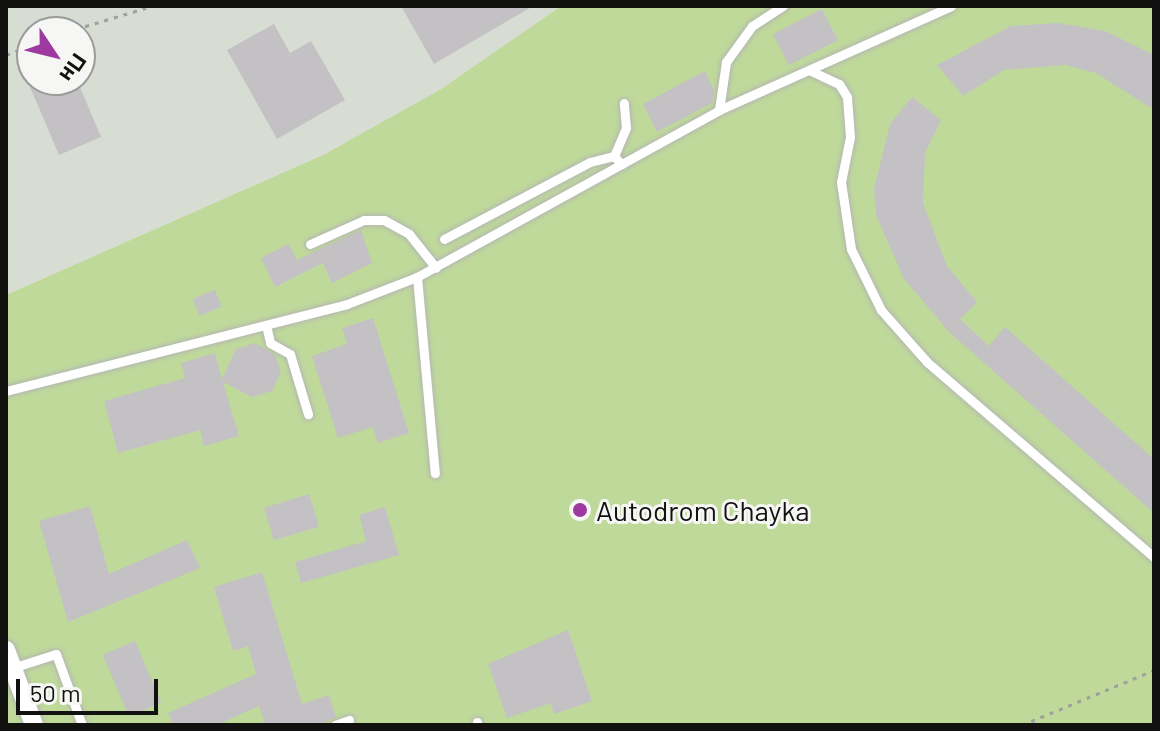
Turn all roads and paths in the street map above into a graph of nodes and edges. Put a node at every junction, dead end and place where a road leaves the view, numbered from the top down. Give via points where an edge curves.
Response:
1 (152, 6) edge
2 (783, 6) edge
3 (951, 6) edge
4 (96, 23) edge
5 (811, 71) junction
6 (624, 103) dead end
7 (719, 110) junction
8 (617, 160) junction
9 (444, 239) dead end
10 (310, 244) dead end
11 (436, 268) junction
12 (417, 277) junction
13 (266, 325) junction
14 (6, 391) edge
15 (308, 414) dead end
16 (435, 473) dead end
17 (1154, 557) edge
18 (9, 659) edge
19 (1154, 670) edge
20 (349, 720) dead end
21 (34, 725) edge
22 (82, 725) edge
23 (335, 725) edge
24 (1022, 725) edge

1 - 4 path
2 - 7 lane via 752,26 726,62
3 - 5 lane
5 - 7 lane
5 - 17 lane via 839,84 847,97 850,137 841,182 851,249 881,310 927,362
6 - 8 lane via 626,128
7 - 8 lane
8 - 9 lane via 590,162
8 - 11 lane
10 - 11 lane via 364,220 384,220 409,234
11 - 12 lane
12 - 13 lane via 347,304
12 - 16 lane
13 - 14 lane
13 - 15 lane via 270,343 290,354
18 - 21 street
18 - 22 lane via 56,654
19 - 24 path
20 - 23 lane

